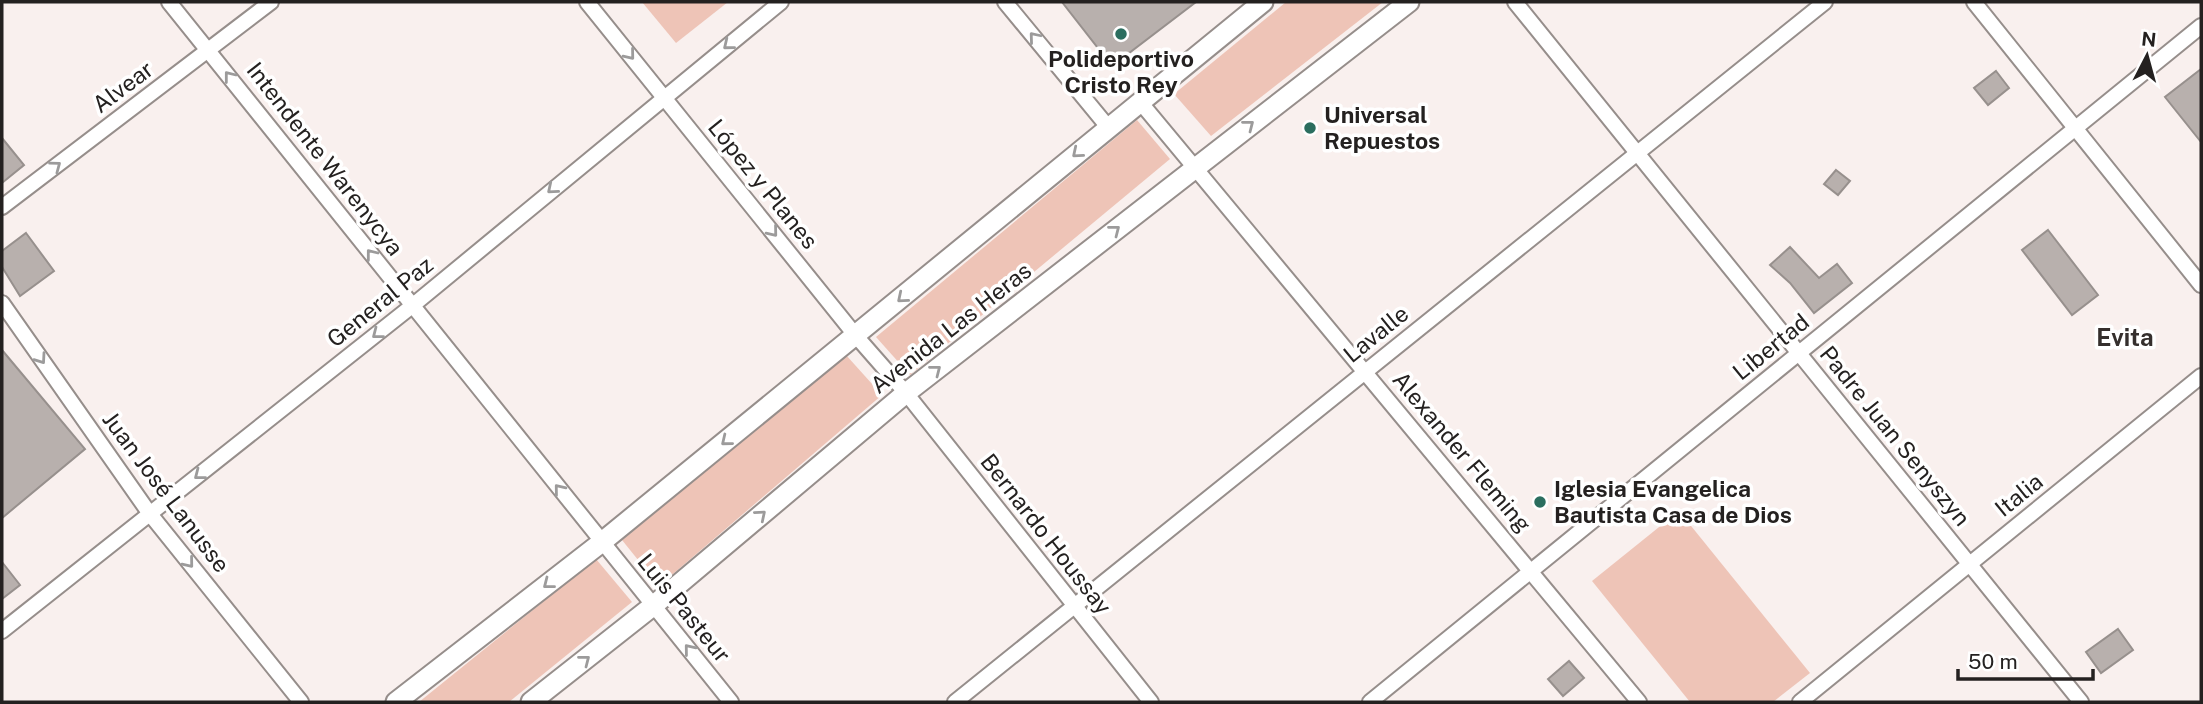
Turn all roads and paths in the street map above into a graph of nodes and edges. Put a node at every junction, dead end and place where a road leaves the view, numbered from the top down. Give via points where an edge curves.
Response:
1 (169, 2) edge
2 (271, 2) edge
3 (587, 2) edge
4 (781, 2) edge
5 (1005, 2) edge
6 (1264, 2) edge
7 (1409, 2) edge
8 (1515, 2) edge
9 (1825, 2) edge
10 (1974, 2) edge
11 (2201, 26) edge
12 (209, 50) junction
13 (664, 97) junction
14 (1142, 103) junction
15 (1108, 127) junction
16 (2075, 129) junction
17 (1637, 153) junction
18 (1195, 166) junction
19 (2, 207) edge
20 (2201, 285) edge
21 (2, 303) edge
22 (412, 306) junction
23 (856, 336) junction
24 (1799, 353) junction
25 (1366, 372) junction
26 (2201, 376) edge
27 (906, 393) junction
28 (150, 514) junction
29 (602, 542) junction
30 (1970, 564) junction
31 (1531, 571) junction
32 (654, 605) junction
33 (1073, 607) junction
34 (2, 631) edge
35 (301, 702) edge
36 (396, 702) edge
37 (531, 702) edge
38 (731, 702) edge
39 (955, 702) edge
40 (1152, 702) edge
41 (1370, 702) edge
42 (1639, 702) edge
43 (1800, 702) edge
44 (2081, 702) edge

1 - 12 street, Intendente Warenycya
2 - 12 street, Alvear
3 -> 13 street, López y Planes
4 -> 13 street, General Paz
15 -> 5 street
6 - 14 main road
18 -> 7 main road, Avenida Las Heras
8 - 17 street, Padre Juan Senyszyn
9 - 17 street, Lavalle
10 - 16 street
11 - 16 street, Libertad
19 -> 12 street, Alvear
22 -> 12 street, Intendente Warenycya
13 -> 22 street, General Paz
13 -> 23 street, López y Planes
14 - 15 main road
14 - 18 street, Alexander Fleming
15 -> 23 main road
16 - 20 street
16 - 24 street, Libertad
17 - 24 street, Padre Juan Senyszyn
17 - 25 street, Lavalle
18 - 25 street, Alexander Fleming
27 -> 18 main road, Avenida Las Heras
21 -> 28 street, Juan José Lanusse
22 -> 28 street, General Paz
29 -> 22 street, Intendente Warenycya
23 - 27 street, López y Planes
23 -> 29 main road
24 - 30 street, Padre Juan Senyszyn
24 - 31 street, Libertad
25 - 31 street, Alexander Fleming
25 - 33 street, Lavalle
26 - 30 street, Italia
32 -> 27 main road, Avenida Las Heras
27 - 33 street, Bernardo Houssay
28 - 34 street, General Paz
28 -> 35 street, Juan José Lanusse
29 - 32 street, Luis Pasteur
29 -> 36 main road
30 - 43 street, Italia
30 - 44 street, Padre Juan Senyszyn
31 - 41 street, Libertad
31 - 42 street, Alexander Fleming
37 -> 32 main road, Avenida Las Heras
38 -> 32 street, Luis Pasteur
33 - 39 street, Lavalle
33 - 40 street, Bernardo Houssay

